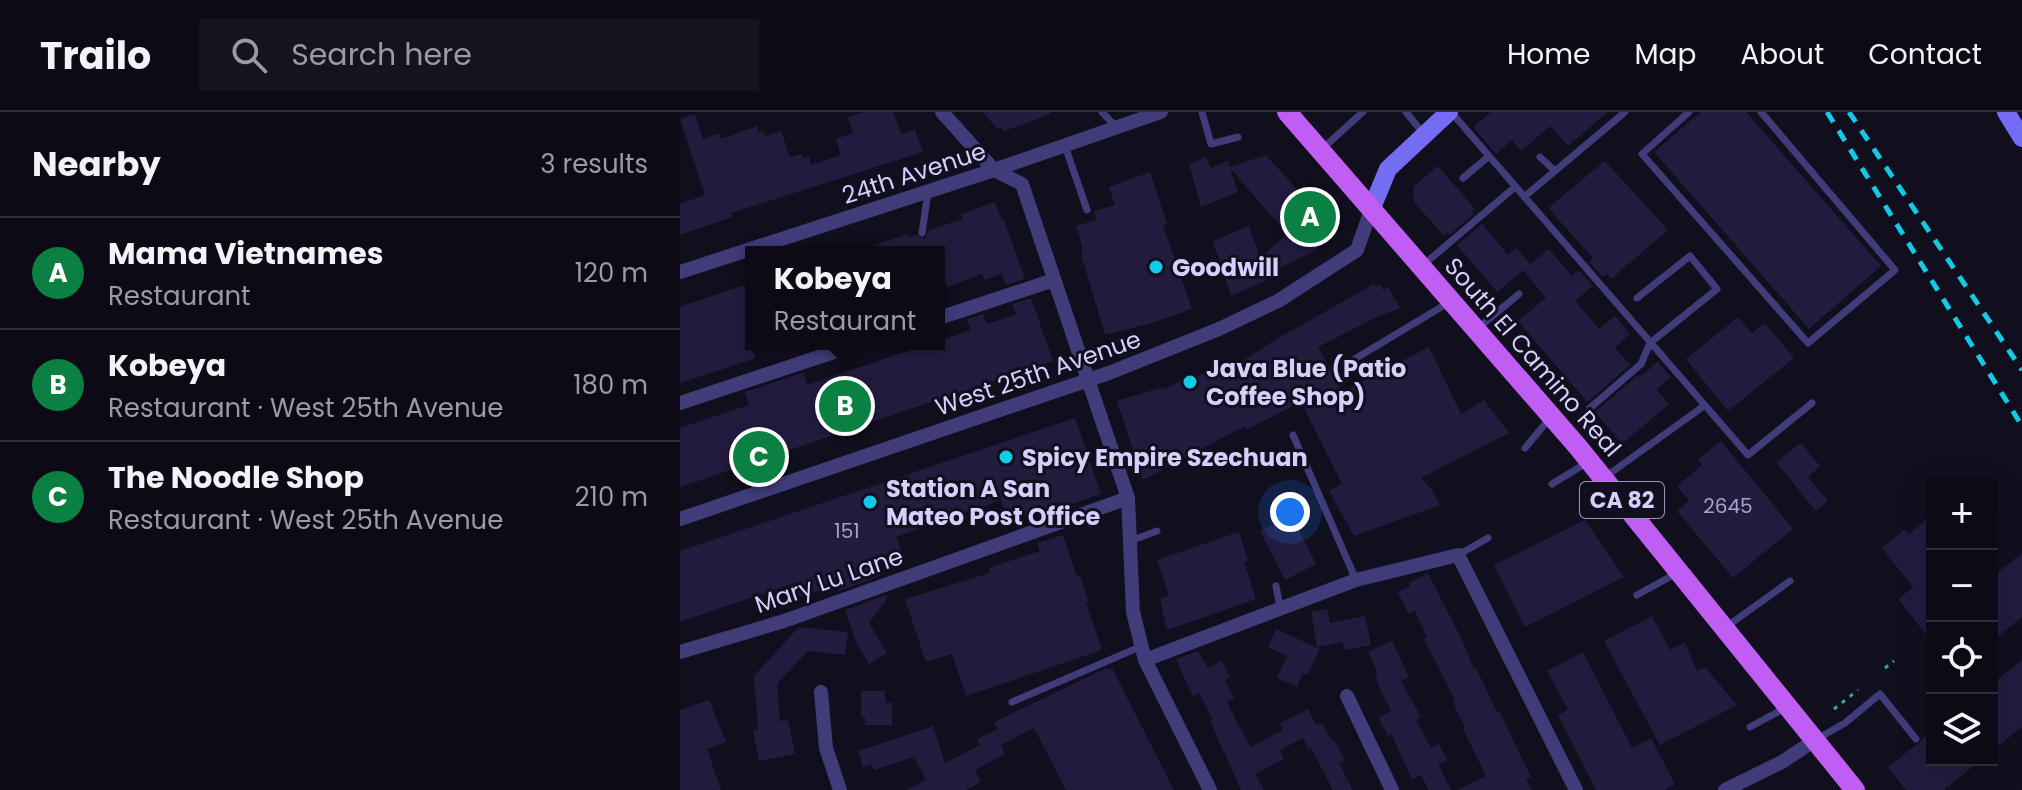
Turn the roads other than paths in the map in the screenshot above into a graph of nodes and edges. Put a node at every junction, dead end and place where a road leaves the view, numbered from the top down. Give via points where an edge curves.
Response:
1 (942, 112) edge
2 (1102, 112) edge
3 (1161, 112) edge
4 (1202, 112) edge
5 (1287, 112) edge
6 (1363, 112) edge
7 (1406, 112) edge
8 (1450, 112) edge
9 (1625, 112) edge
10 (1689, 112) edge
11 (1761, 112) edge
12 (2006, 112) edge
13 (1116, 127) junction
14 (1425, 135) junction
15 (1238, 137) dead end
16 (2022, 138) edge
17 (1065, 146) junction
18 (1320, 151) junction
19 (1489, 156) junction
20 (1540, 157) dead end
21 (994, 170) junction
22 (1555, 171) junction
23 (1463, 178) dead end
24 (1515, 187) junction
25 (928, 192) junction
26 (1524, 197) junction
27 (1087, 210) dead end
28 (1371, 210) junction
29 (922, 233) dead end
30 (761, 246) edge
31 (745, 251) edge
32 (1421, 268) junction
33 (680, 272) edge
34 (1054, 280) junction
35 (1519, 294) dead end
36 (1637, 298) dead end
37 (1450, 302) junction
38 (945, 316) edge
39 (1476, 331) junction
40 (1650, 343) junction
41 (840, 350) edge
42 (1348, 363) dead end
43 (1087, 381) junction
44 (680, 403) edge
45 (1812, 403) dead end
46 (1704, 406) junction
47 (1590, 408) dead end
48 (1552, 416) junction
49 (1293, 435) dead end
50 (1525, 448) dead end
51 (1590, 461) junction
52 (1604, 478) junction
53 (1552, 484) dead end
54 (1128, 498) junction
55 (680, 519) edge
56 (1157, 531) dead end
57 (1488, 538) dead end
58 (1130, 541) junction
59 (1458, 555) junction
60 (1679, 572) junction
61 (1356, 580) junction
62 (1790, 581) dead end
63 (1276, 586) dead end
64 (1637, 595) dead end
65 (1280, 607) junction
66 (1725, 628) junction
67 (680, 652) edge
68 (1143, 653) junction
69 (821, 692) dead end
70 (1347, 696) dead end
71 (1012, 702) dead end
72 (1788, 706) junction
73 (1750, 727) dead end
74 (1916, 739) dead end
75 (1815, 740) junction
76 (840, 790) edge
77 (1210, 790) edge
78 (1392, 790) edge
79 (1576, 790) edge
80 (1725, 790) edge
81 (1855, 790) edge

1 - 21 street
2 - 13 lane
3 - 13 street, 24th Avenue
4 - 15 lane via 1211,144
5 - 18 main road, South El Camino Real / CA 82
6 - 18 lane
7 - 14 lane
8 - 14 main road
8 - 19 lane
9 - 22 lane
10 - 11 lane via 1642,154 1808,343 1895,270
12 - 16 main road
13 - 17 street, 24th Avenue
14 - 28 main road via 1388,169
17 - 21 street, 24th Avenue
17 - 27 lane
18 - 28 main road, South El Camino Real / CA 82
19 - 23 lane
19 - 24 lane
20 - 22 lane
21 - 25 street, 24th Avenue
21 - 34 street via 1022,184
22 - 26 lane
24 - 26 lane
24 - 32 lane
25 - 29 lane
25 - 30 street, 24th Avenue
26 - 40 lane
28 - 32 main road, South El Camino Real / CA 82
28 - 43 street, West 25th Avenue via 1357,250 1278,301
31 - 33 street, 24th Avenue
32 - 37 main road, South El Camino Real / CA 82
34 - 38 street
34 - 43 street
35 - 39 lane
36 - 40 lane via 1690,256 1717,289
37 - 39 main road, South El Camino Real / CA 82
37 - 42 lane
39 - 48 main road, South El Camino Real / CA 82
40 - 46 lane
40 - 47 lane via 1641,364
41 - 44 street
43 - 54 street
43 - 55 street, West 25th Avenue
45 - 46 lane via 1748,455
46 - 52 lane
48 - 50 lane
48 - 51 main road, South El Camino Real / CA 82
49 - 61 lane
51 - 52 main road, South El Camino Real / CA 82
51 - 53 lane
52 - 60 main road, South El Camino Real / CA 82
54 - 58 street
54 - 67 street, Mary Lu Lane via 784,621
56 - 58 lane
57 - 59 lane
58 - 68 street via 1133,612
59 - 61 street
59 - 79 street
60 - 64 lane
60 - 66 main road, South El Camino Real / CA 82
61 - 65 street
62 - 66 lane
63 - 65 lane
65 - 68 street
66 - 72 main road, South El Camino Real / CA 82
68 - 71 lane
68 - 77 street
69 - 76 street via 826,748
70 - 78 street
72 - 73 lane
72 - 75 main road, South El Camino Real / CA 82
74 - 75 lane via 1880,694
75 - 80 street
75 - 81 main road, South El Camino Real / CA 82

